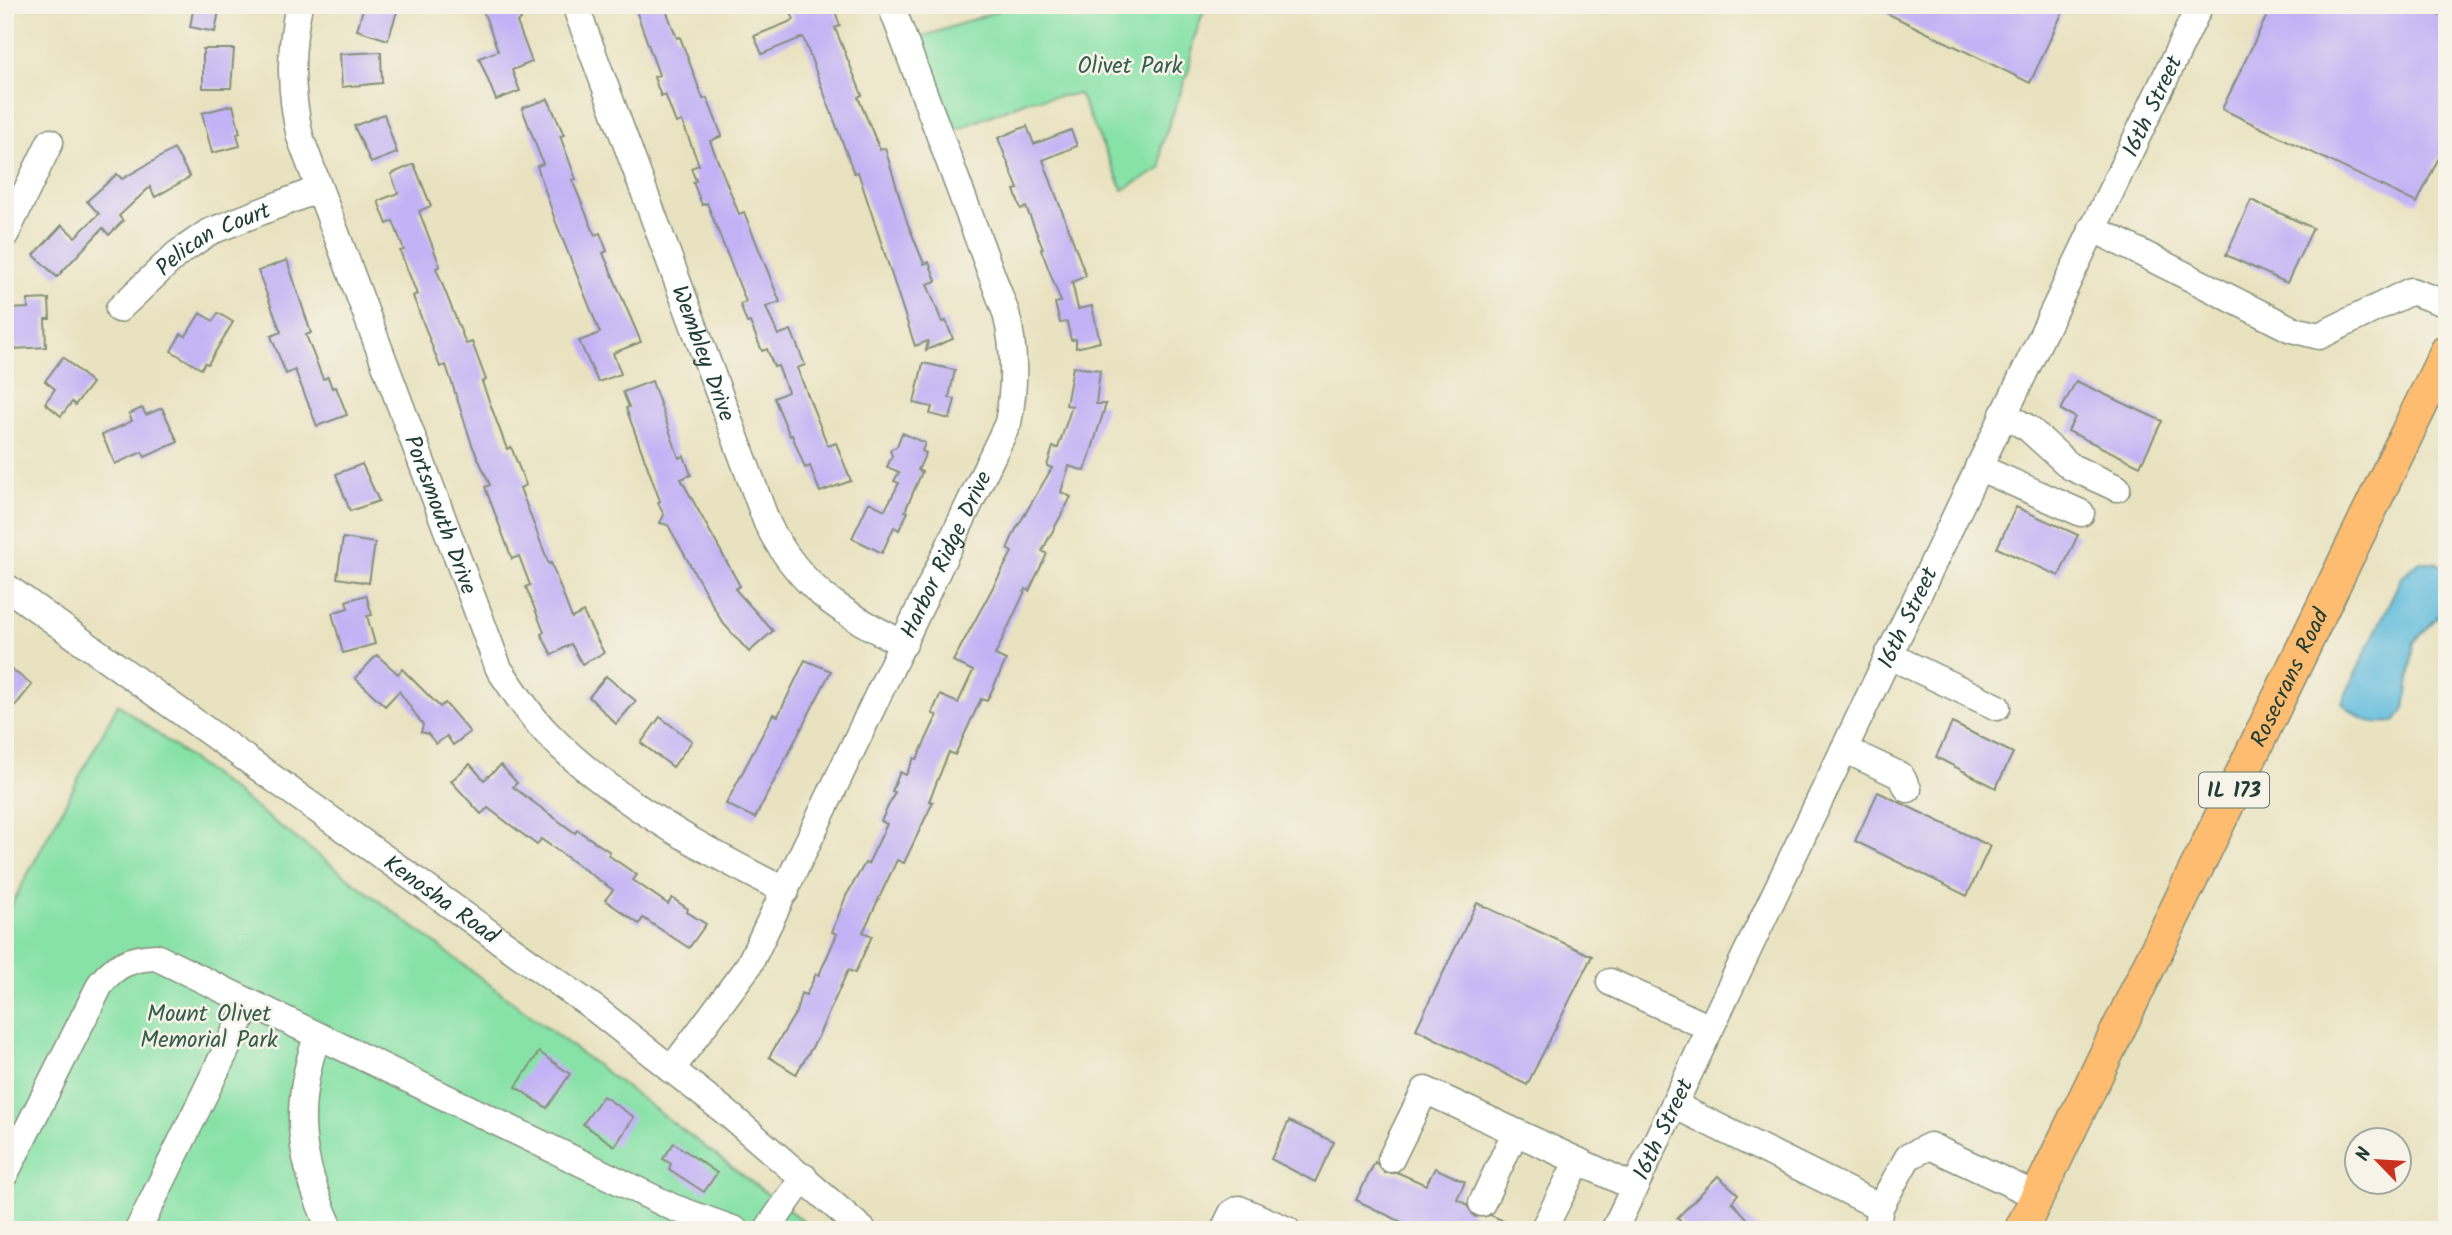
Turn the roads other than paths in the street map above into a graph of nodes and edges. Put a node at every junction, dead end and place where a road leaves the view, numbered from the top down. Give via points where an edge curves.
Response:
1 (299, 5) edge
2 (575, 5) edge
3 (891, 5) edge
4 (2200, 5) edge
5 (50, 142) dead end
6 (319, 189) junction
7 (2092, 228) junction
8 (5, 235) edge
9 (2447, 304) edge
10 (119, 309) dead end
11 (2447, 351) edge
12 (2003, 414) junction
13 (1978, 467) junction
14 (2117, 488) dead end
15 (2081, 513) dead end
16 (5, 586) edge
17 (904, 644) junction
18 (1888, 655) junction
19 (1997, 707) dead end
20 (1843, 749) junction
21 (1908, 789) dead end
22 (786, 891) junction
23 (1611, 982) dead end
24 (249, 1003) junction
25 (1710, 1028) junction
26 (317, 1037) junction
27 (671, 1070) junction
28 (1674, 1105) junction
29 (1515, 1133) junction
30 (1391, 1159) dead end
31 (1578, 1161) junction
32 (5, 1174) edge
33 (804, 1177) junction
34 (1634, 1187) junction
35 (2037, 1196) junction
36 (1482, 1203) dead end
37 (1878, 1218) edge
38 (138, 1230) edge
39 (331, 1230) edge
40 (735, 1230) edge
41 (767, 1230) edge
42 (863, 1230) edge
43 (1224, 1230) edge
44 (1287, 1230) edge
45 (1544, 1230) edge
46 (1614, 1230) edge
47 (2021, 1230) edge

1 - 6 street, Portsmouth Drive via 291,58 292,99
2 - 17 street, Wembley Drive via 779,547 818,593 850,618
3 - 17 street, Harbor Ridge Drive via 1006,313 1013,396 1008,423
4 - 7 street, 16th Street
5 - 8 street
6 - 10 street, Pelican Court via 209,232 177,254
6 - 22 street, Portsmouth Drive via 499,669 544,731 572,758 698,847
7 - 9 street via 2291,329 2319,336 2412,292
7 - 12 street, 16th Street
11 - 35 main road, Rosecrans Road / IL 173
12 - 13 street, 16th Street
12 - 14 street via 2028,428 2071,467
13 - 15 street
13 - 18 street, 16th Street
16 - 27 street, Kenosha Road via 594,1008
17 - 22 street, Harbor Ridge Drive
18 - 19 street
18 - 20 street, 16th Street
20 - 21 street via 1901,776
20 - 25 street, 16th Street
22 - 27 street, Harbor Ridge Drive via 748,965
23 - 25 street
24 - 26 street
24 - 32 street via 156,957 140,957 112,969 90,1001
24 - 38 street
25 - 28 street, 16th Street
26 - 39 street via 304,1082 301,1130
26 - 40 street via 672,1207
27 - 33 street, Kenosha Road
28 - 34 street, 16th Street
28 - 37 street
29 - 30 street via 1425,1090
29 - 31 street
29 - 36 street
31 - 34 street
31 - 45 street
33 - 41 street
33 - 42 street, Kenosha Road
34 - 46 street, 16th Street
35 - 37 street via 1930,1146 1908,1157
35 - 47 main road, Rosecrans Road / IL 173
43 - 44 street via 1239,1209

